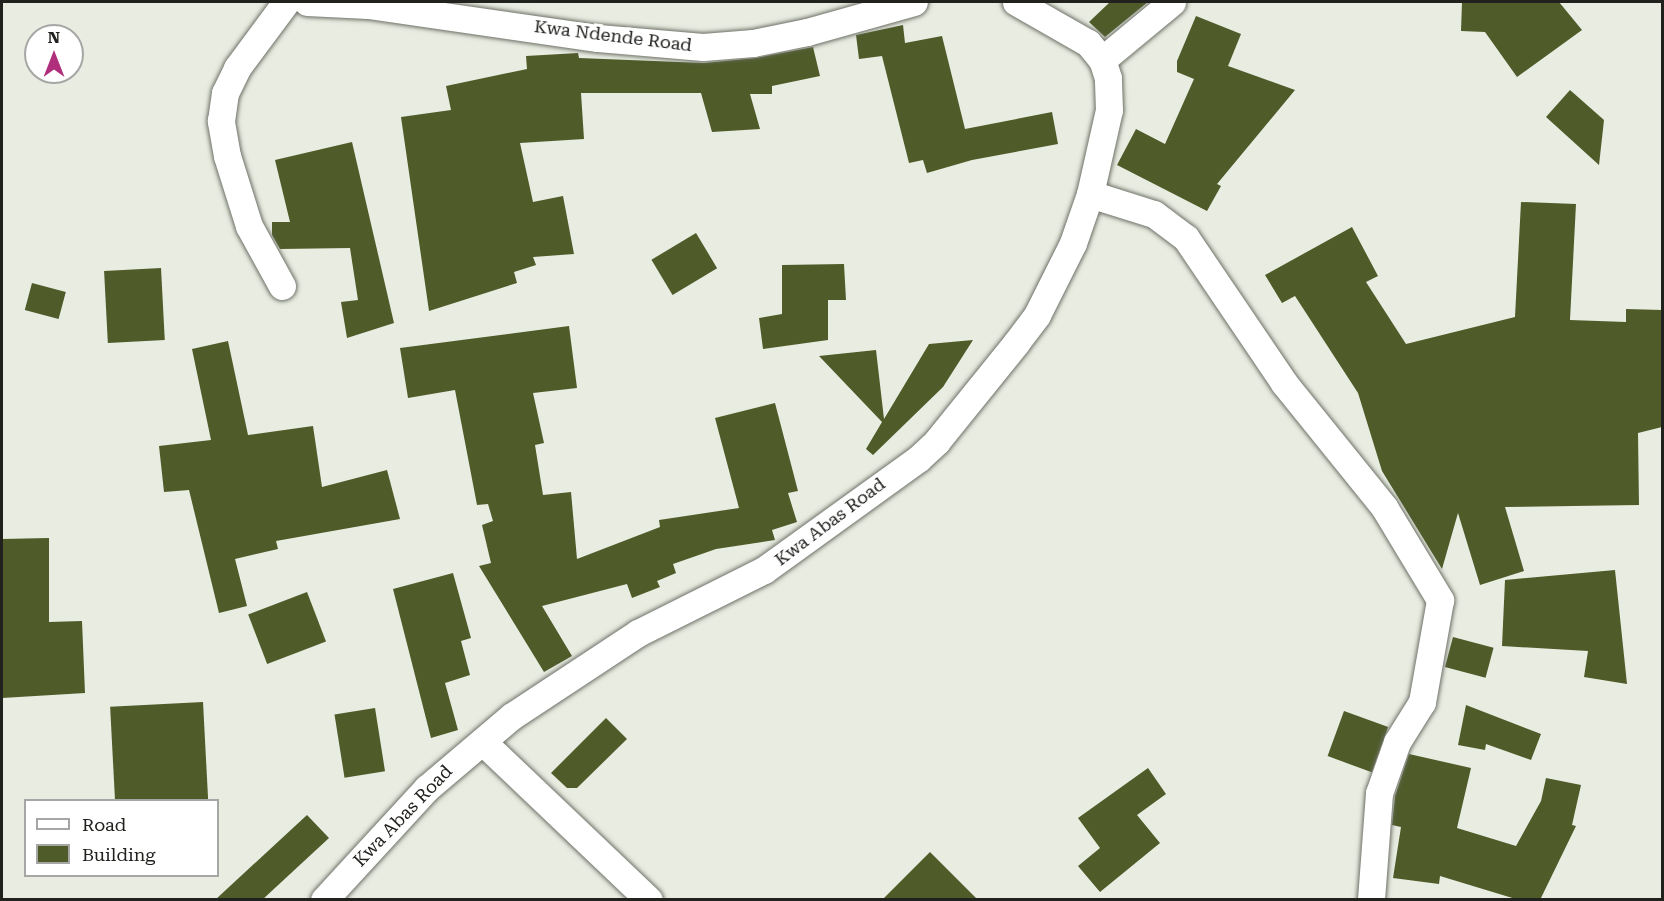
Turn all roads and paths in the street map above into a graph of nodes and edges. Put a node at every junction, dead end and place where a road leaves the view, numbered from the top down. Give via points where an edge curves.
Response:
1 (286, 2) edge
2 (307, 2) edge
3 (914, 2) edge
4 (1016, 2) edge
5 (1172, 2) edge
6 (438, 9) edge
7 (1102, 60) junction
8 (1090, 194) junction
9 (282, 286) dead end
10 (483, 742) junction
11 (324, 900) edge
12 (649, 900) edge
13 (1371, 900) edge

1 - 9 street via 237,68 225,93 221,121 227,156 249,226
2 - 6 street, Kwa Ndende Road
3 - 6 street, Kwa Ndende Road via 807,32 753,43 703,47
4 - 7 street via 1088,43
5 - 7 street
7 - 8 street, Kwa Abas Road via 1108,78 1109,110
8 - 10 street, Kwa Abas Road via 1073,243 1037,315 937,441 918,459 807,542 714,598 638,633 512,716
8 - 13 street via 1154,214 1186,238 1284,383 1384,507 1440,600 1422,702 1397,742 1379,793
10 - 11 street, Kwa Abas Road via 427,788
10 - 12 street

